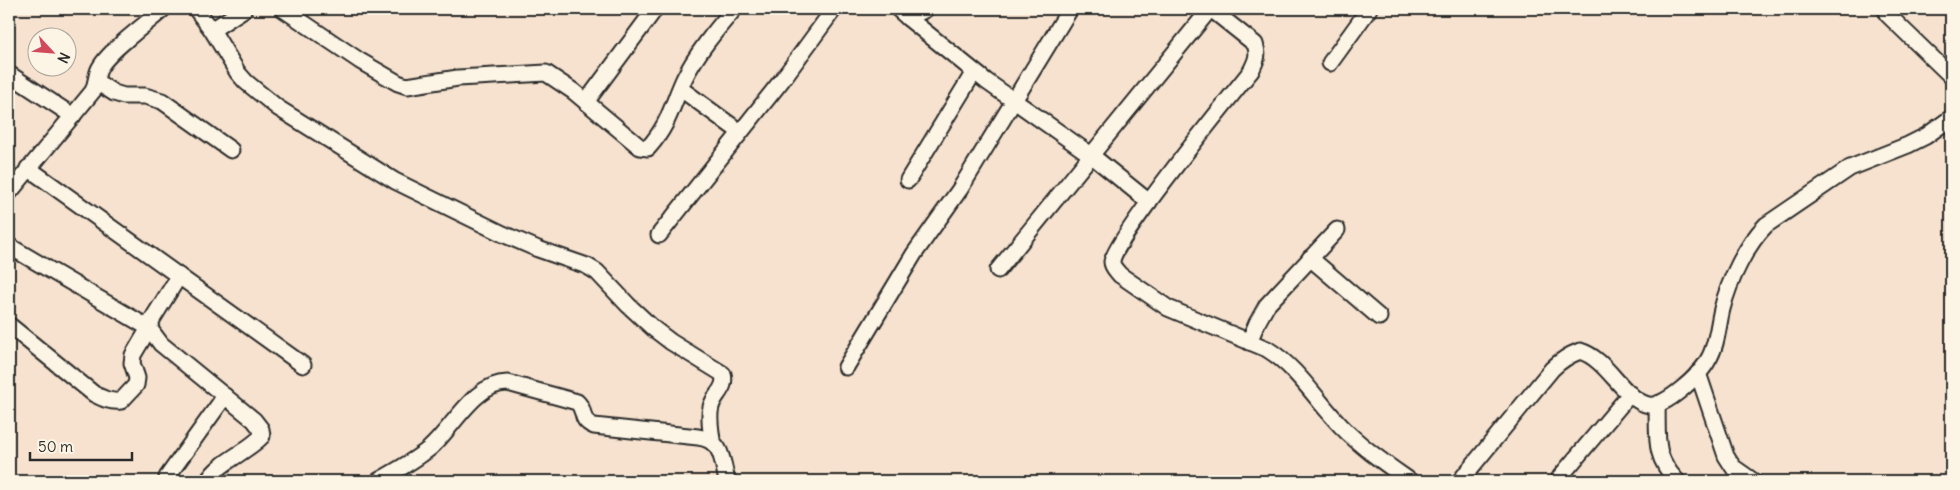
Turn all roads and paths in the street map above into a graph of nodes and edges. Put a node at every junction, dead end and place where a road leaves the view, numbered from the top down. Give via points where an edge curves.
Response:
1 (163, 9) edge
2 (196, 9) edge
3 (244, 9) edge
4 (283, 9) edge
5 (655, 9) edge
6 (734, 9) edge
7 (834, 9) edge
8 (926, 9) edge
9 (1070, 9) edge
10 (1210, 9) edge
11 (1369, 9) edge
12 (903, 13) edge
13 (1887, 14) dead end
14 (212, 30) junction
15 (1330, 63) dead end
16 (974, 72) junction
17 (9, 74) edge
18 (1951, 76) edge
19 (97, 82) junction
20 (681, 89) junction
21 (1014, 101) junction
22 (586, 102) junction
23 (72, 116) junction
24 (1951, 118) edge
25 (740, 132) junction
26 (232, 150) dead end
27 (1091, 155) junction
28 (28, 168) junction
29 (908, 180) dead end
30 (9, 193) edge
31 (1149, 202) junction
32 (1337, 230) dead end
33 (658, 235) dead end
34 (9, 246) edge
35 (1310, 258) junction
36 (998, 270) dead end
37 (179, 276) junction
38 (1379, 317) dead end
39 (9, 325) edge
40 (149, 328) junction
41 (1249, 342) junction
42 (303, 365) dead end
43 (846, 367) dead end
44 (1698, 373) junction
45 (1630, 394) junction
46 (225, 396) junction
47 (1656, 404) junction
48 (712, 440) junction
49 (167, 477) dead end
50 (1560, 477) dead end
51 (208, 481) edge
52 (378, 481) edge
53 (728, 481) edge
54 (1410, 481) edge
55 (1460, 481) edge
56 (1677, 481) edge
57 (1753, 481) edge

1 - 19 street via 111,54 98,71
2 - 14 street
3 - 14 street
4 - 22 street via 360,61 407,86 458,78 546,74
5 - 22 street
6 - 20 street via 702,50
7 - 25 street
8 - 12 street
9 - 21 street
10 - 27 street
10 - 31 street via 1256,44 1257,60
11 - 15 street
12 - 16 street
13 - 18 street
14 - 48 street via 238,73 278,108 395,181 538,250 587,266 654,329 723,374 723,388 710,408
16 - 21 street
16 - 29 street
17 - 23 street
19 - 23 street
19 - 26 street via 124,96 145,96 162,101
20 - 22 street via 668,120 648,148 640,147
20 - 25 street
21 - 27 street
21 - 43 street via 914,254
23 - 28 street
24 - 44 street via 1908,145 1850,168 1760,230 1747,246 1723,306 1712,354
25 - 33 street
27 - 31 street
27 - 36 street
28 - 30 street
28 - 37 street
31 - 41 street via 1115,253 1114,268 1168,308
32 - 35 street
34 - 40 street
35 - 38 street
35 - 41 street via 1267,306
37 - 40 street
37 - 42 street
39 - 40 street via 94,394 114,402 121,401 136,385 133,355
40 - 46 street via 161,344
41 - 54 street via 1267,349 1286,363 1342,427
44 - 47 street via 1678,392
44 - 57 street via 1726,456 1733,466
45 - 47 street via 1649,405
45 - 50 street
45 - 55 street via 1594,356 1580,351 1563,358
46 - 49 street
46 - 51 street via 254,420 262,436
47 - 56 street via 1659,454 1666,470
48 - 52 street via 594,426 586,423 577,402 499,382 472,402 432,446
48 - 53 street

